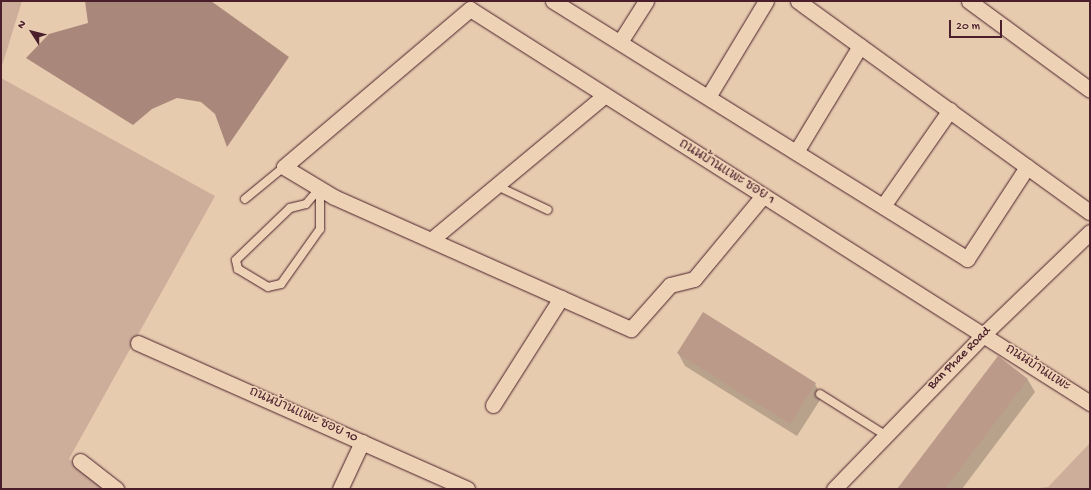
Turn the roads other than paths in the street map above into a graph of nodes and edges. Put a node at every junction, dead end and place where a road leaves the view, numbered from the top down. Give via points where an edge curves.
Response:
1 (553, 1) edge
2 (646, 1) edge
3 (766, 1) edge
4 (798, 1) edge
5 (969, 1) edge
6 (470, 5) edge
7 (620, 42) junction
8 (860, 46) junction
9 (1090, 90) edge
10 (604, 96) junction
11 (708, 97) junction
12 (950, 110) junction
13 (796, 152) junction
14 (284, 167) junction
15 (1027, 167) junction
16 (497, 186) junction
17 (320, 188) junction
18 (762, 196) junction
19 (245, 199) dead end
20 (883, 206) junction
21 (548, 210) dead end
22 (1090, 212) edge
23 (1090, 232) edge
24 (431, 240) junction
25 (561, 298) junction
26 (984, 334) junction
27 (138, 343) dead end
28 (820, 394) dead end
29 (1090, 403) edge
30 (493, 405) dead end
31 (885, 435) junction
32 (362, 442) junction
33 (80, 461) dead end
34 (116, 489) edge
35 (340, 489) edge
36 (467, 489) edge
37 (834, 489) edge

1 - 7 street
2 - 7 street
3 - 11 street
4 - 8 street
5 - 9 street
6 - 10 street, ถนนบ้านแพะ ซอย 1
6 - 14 street
7 - 11 street
8 - 12 street
8 - 13 street
10 - 16 street
10 - 18 street, ถนนบ้านแพะ ซอย 1
11 - 13 street
12 - 15 street
12 - 20 street
13 - 20 street
14 - 17 street
14 - 19 lane
15 - 20 street via 967,259
15 - 22 street
16 - 21 lane
16 - 24 street
17 - 17 lane via 306,204 290,208 236,260 238,269 268,287 281,284 320,229
17 - 24 street
18 - 25 street via 694,279 670,285 631,329
18 - 26 street, ถนนบ้านแพะ ซอย 1
23 - 26 street, Ban Phae Road
24 - 25 street
25 - 30 street
26 - 29 street, ถนนบ้านแพะ
26 - 31 street, Ban Phae Road
27 - 32 street, ถนนบ้านแพะ ซอย 10
28 - 31 lane
31 - 37 street, Ban Phae Road
32 - 35 street
32 - 36 street, ถนนบ้านแพะ ซอย 10
33 - 34 street

